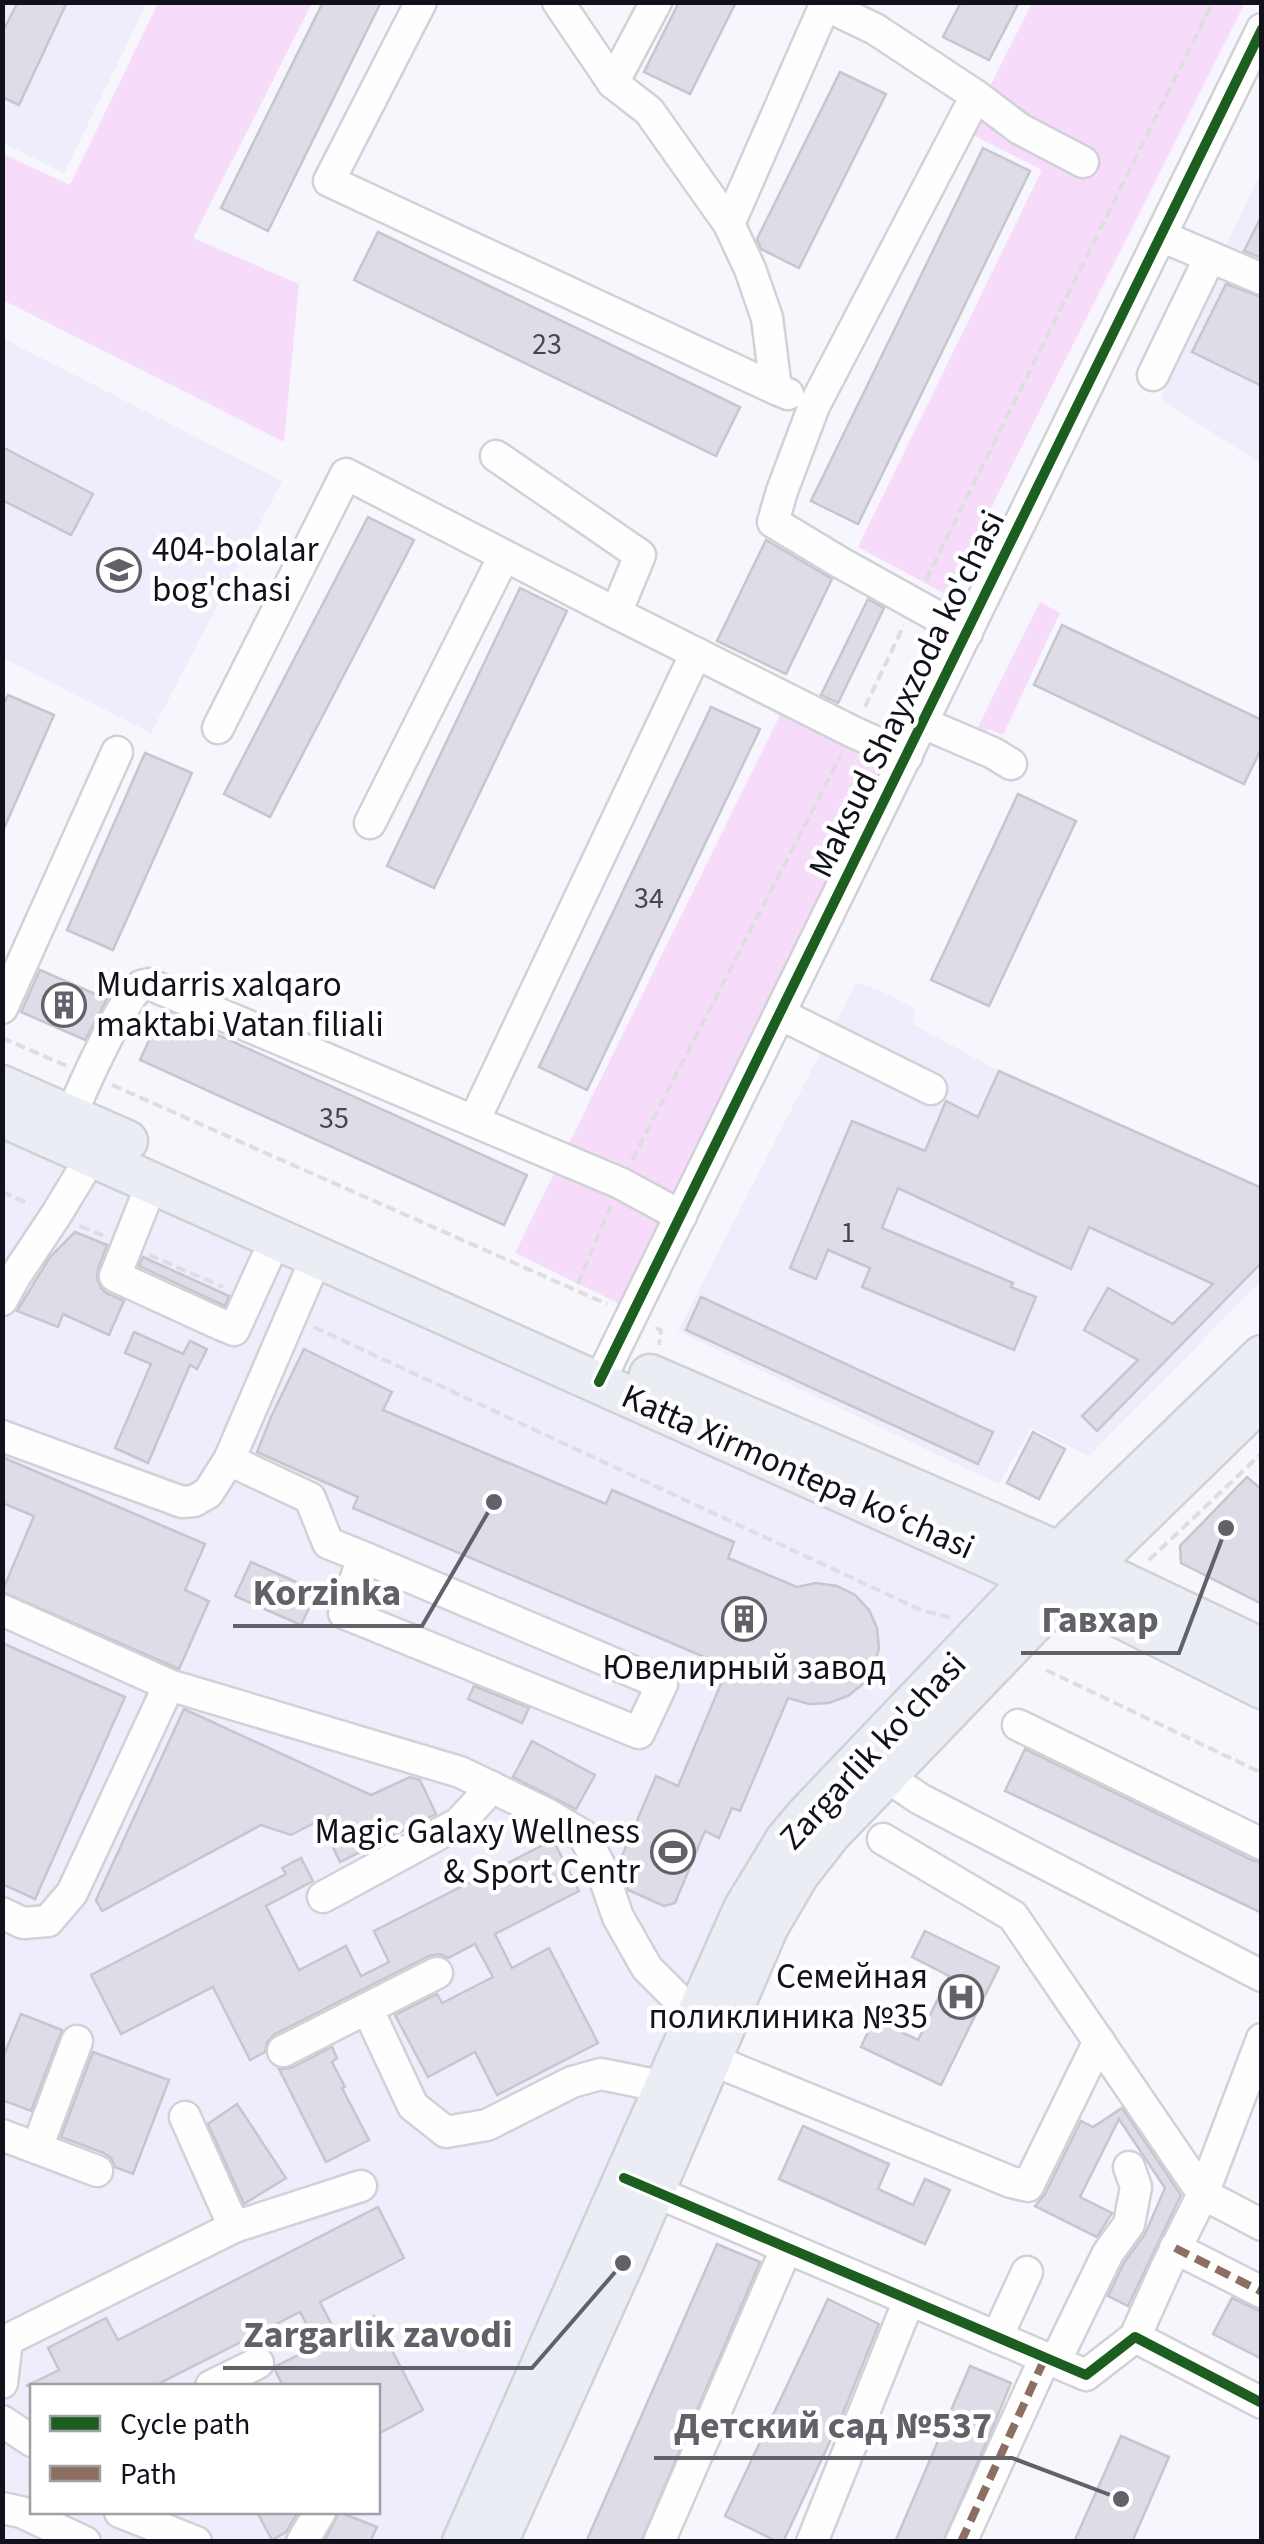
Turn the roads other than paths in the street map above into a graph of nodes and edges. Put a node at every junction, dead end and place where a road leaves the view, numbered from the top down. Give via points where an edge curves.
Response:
1 (421, 2) edge
2 (558, 2) edge
3 (656, 2) edge
4 (1262, 29) edge
5 (613, 83) junction
6 (968, 111) dead end
7 (1083, 162) dead end
8 (728, 224) junction
9 (1160, 236) junction
10 (1210, 257) junction
11 (1262, 278) edge
12 (1153, 375) dead end
13 (776, 388) junction
14 (814, 406) junction
15 (496, 456) dead end
16 (504, 556) junction
17 (616, 613) junction
18 (967, 633) junction
19 (696, 653) junction
20 (923, 723) junction
21 (218, 728) dead end
22 (116, 752) dead end
23 (907, 756) junction
24 (1012, 764) dead end
25 (370, 822) dead end
26 (2, 1008) edge
27 (780, 1014) junction
28 (2, 1086) edge
29 (931, 1089) dead end
30 (2, 1116) edge
31 (474, 1122) junction
32 (90, 1134) junction
33 (152, 1183) junction
34 (681, 1216) junction
35 (276, 1238) junction
36 (317, 1256) junction
37 (2, 1300) edge
38 (1262, 1356) edge
39 (605, 1370) junction
40 (1262, 1398) edge
41 (2, 1436) edge
42 (230, 1460) junction
43 (363, 1557) junction
44 (1061, 1572) junction
45 (2, 1610) edge
46 (1262, 1649) edge
47 (169, 1684) junction
48 (1262, 1688) edge
49 (1018, 1725) dead end
50 (886, 1776) junction
51 (492, 1787) junction
52 (883, 1838) dead end
53 (1262, 1844) edge
54 (323, 1897) dead end
55 (2, 1913) edge
56 (437, 1972) dead end
57 (1262, 1976) edge
58 (368, 2010) junction
59 (696, 2018) junction
60 (1262, 2039) edge
61 (77, 2042) dead end
62 (1099, 2042) junction
63 (283, 2052) dead end
64 (710, 2059) junction
65 (665, 2087) junction
66 (185, 2117) dead end
67 (2, 2135) edge
68 (37, 2148) junction
69 (1129, 2167) dead end
70 (97, 2172) dead end
71 (639, 2185) junction
72 (361, 2186) dead end
73 (1203, 2194) junction
74 (1258, 2212) edge
75 (234, 2226) junction
76 (786, 2248) junction
77 (1175, 2248) junction
78 (1027, 2272) dead end
79 (1262, 2292) edge
80 (909, 2300) junction
81 (997, 2337) junction
82 (1136, 2338) junction
83 (1050, 2360) junction
84 (258, 2362) dead end
85 (2, 2384) edge
86 (215, 2384) edge
87 (1262, 2402) edge
88 (2, 2420) edge
89 (30, 2440) edge
90 (19, 2509) edge
91 (125, 2514) edge
92 (319, 2514) edge
93 (85, 2542) edge
94 (196, 2542) edge
95 (302, 2542) edge
96 (463, 2542) edge
97 (497, 2542) edge
98 (659, 2542) edge
99 (812, 2542) edge
100 (961, 2542) edge

1 - 13 street via 329,181
2 - 5 street
3 - 5 street
4 - 9 street, Maksud Shayxzoda ko'chasi
5 - 8 street via 649,111
6 - 14 street
7 - 8 street via 825,4
8 - 13 street via 767,318
9 - 10 street
9 - 18 street, Maksud Shayxzoda ko'chasi
10 - 11 street
10 - 12 street
13 - 14 street
14 - 18 street via 773,522
15 - 17 street via 640,556
16 - 17 street
16 - 21 street via 346,474
16 - 25 street
17 - 19 street
18 - 20 street, Maksud Shayxzoda ko'chasi
19 - 23 street
19 - 31 street
20 - 23 street, Maksud Shayxzoda ko'chasi
20 - 24 street
22 - 26 street
23 - 27 street, Maksud Shayxzoda ko'chasi
27 - 29 street
27 - 34 street, Maksud Shayxzoda ko'chasi
28 - 32 main road, Katta Xirmontepa koʻchasi
30 - 32 main road, Katta Xirmontepa koʻchasi
31 - 32 street via 149,984 138,988 87,1074
31 - 34 street
32 - 33 main road, Katta Xirmontepa koʻchasi
32 - 37 street via 56,1215
32 - 39 main road, Katta Xirmontepa koʻchasi
33 - 35 main road, Katta Xirmontepa koʻchasi
33 - 35 street via 115,1276 222,1325 234,1330
34 - 39 street, Maksud Shayxzoda ko'chasi
35 - 36 main road, Katta Xirmontepa koʻchasi
36 - 39 main road, Katta Xirmontepa koʻchasi
36 - 42 street
38 - 44 main road, Zargarlik ko'chasi
39 - 44 main road, Katta Xirmontepa koʻchasi
40 - 44 main road, Zargarlik ko'chasi
41 - 42 street via 182,1502 208,1492
42 - 43 street via 310,1498 328,1542
43 - 43 street via 662,1684 639,1733 344,1613
44 - 46 main road, Katta Xirmontepa koʻchasi
44 - 48 main road, Katta Xirmontepa koʻchasi
44 - 50 main road, Zargarlik ko'chasi
44 - 59 main road, Zargarlik ko'chasi via 786,1840 744,1910
45 - 47 street
47 - 51 street
47 - 55 street via 72,1893 48,1921 23,1923
49 - 53 street
50 - 57 street
50 - 64 main road, Zargarlik ko'chasi via 798,1874
51 - 54 street via 459,1823
51 - 59 street via 584,1836 648,1968
52 - 62 street via 1013,1916
56 - 58 street
58 - 63 street
58 - 65 street via 413,2106 446,2132 487,2125 601,2074
59 - 65 main road, Zargarlik ko'chasi
60 - 73 street
61 - 68 street
62 - 64 street via 1028,2186
62 - 73 street
64 - 71 main road, Zargarlik ko'chasi
65 - 71 main road, Zargarlik ko'chasi
66 - 75 street
67 - 68 street
68 - 70 street
69 - 83 street via 1136,2186 1129,2224
71 - 76 street
71 - 96 main road, Zargarlik ko'chasi
71 - 97 main road, Zargarlik ko'chasi
72 - 75 street
73 - 74 street
73 - 77 street
75 - 85 street via 6,2340
76 - 80 street
76 - 98 street
77 - 79 street
77 - 82 street
78 - 81 street
80 - 81 street
80 - 99 street
81 - 83 street
82 - 83 street via 1086,2375
82 - 87 street
83 - 100 street
84 - 86 street
88 - 89 street
90 - 93 street
91 - 94 street
92 - 95 street

